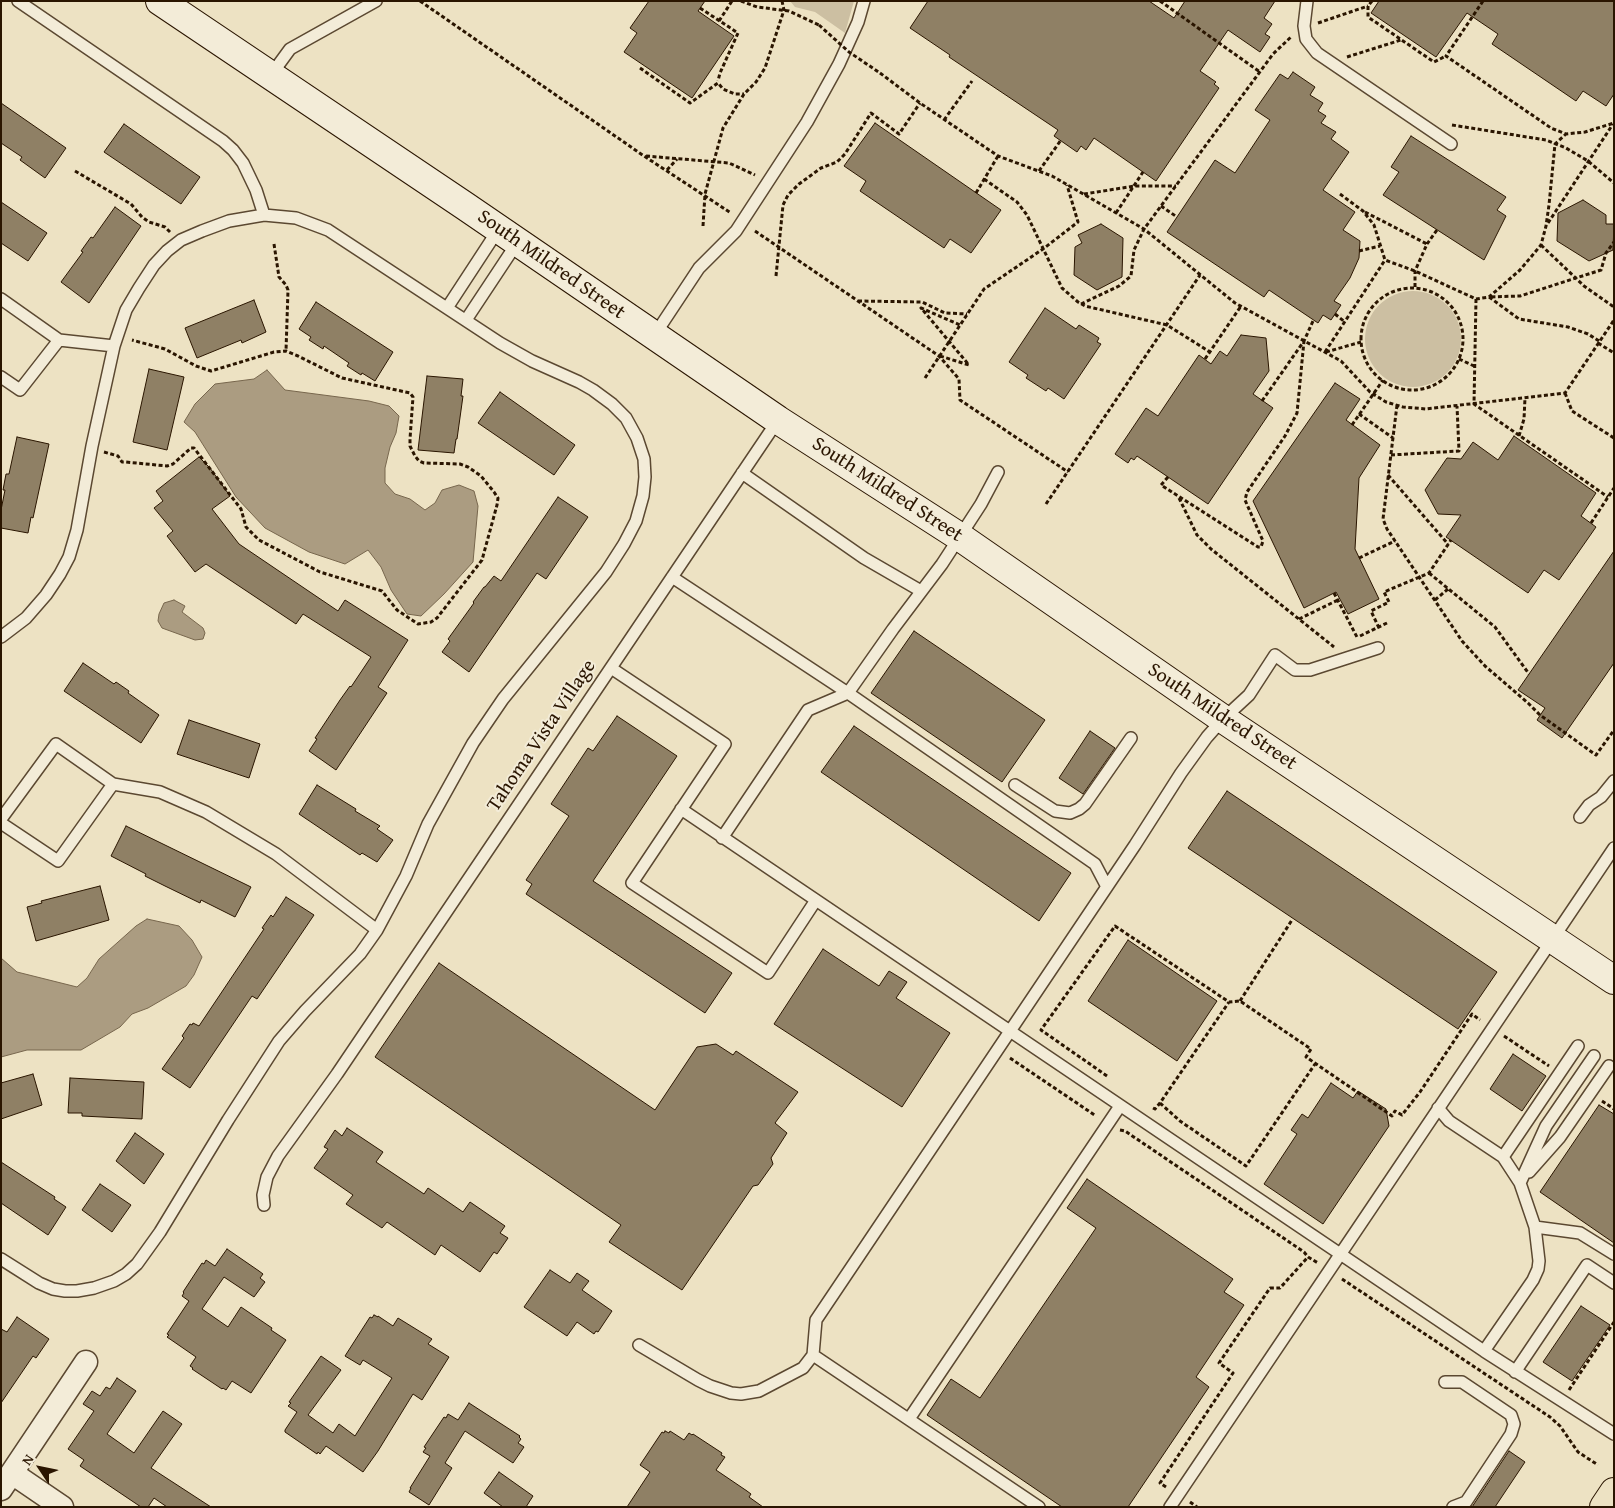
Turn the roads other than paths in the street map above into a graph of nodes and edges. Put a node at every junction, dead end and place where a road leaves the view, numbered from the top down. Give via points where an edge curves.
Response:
1 (18, 1) edge
2 (160, 1) edge
3 (376, 1) edge
4 (864, 1) edge
5 (1307, 1) edge
6 (271, 75) junction
7 (1451, 144) dead end
8 (264, 215) junction
9 (508, 236) junction
10 (462, 285) junction
11 (481, 297) junction
12 (1, 299) edge
13 (447, 308) junction
14 (466, 320) junction
15 (654, 336) junction
16 (59, 340) junction
17 (116, 341) junction
18 (1, 376) edge
19 (778, 420) junction
20 (998, 472) dead end
21 (742, 473) junction
22 (960, 537) junction
23 (672, 577) junction
24 (921, 591) junction
25 (1, 637) edge
26 (1378, 648) dead end
27 (610, 668) junction
28 (848, 693) junction
29 (1223, 719) junction
30 (1131, 738) dead end
31 (1614, 781) edge
32 (113, 784) junction
33 (1015, 785) dead end
34 (681, 810) junction
35 (1580, 817) dead end
36 (1, 821) edge
37 (722, 838) junction
38 (1614, 848) edge
39 (1603, 862) junction
40 (1614, 869) edge
41 (1106, 885) junction
42 (816, 900) junction
43 (377, 930) junction
44 (1553, 940) junction
45 (1614, 980) edge
46 (1010, 1031) junction
47 (1578, 1046) dead end
48 (1594, 1056) dead end
49 (1609, 1066) dead end
50 (1120, 1106) junction
51 (1438, 1108) junction
52 (1503, 1158) junction
53 (1520, 1183) junction
54 (264, 1205) dead end
55 (1535, 1227) junction
56 (1340, 1254) junction
57 (1614, 1254) edge
58 (1, 1259) edge
59 (1614, 1283) edge
60 (639, 1345) dead end
61 (1484, 1352) junction
62 (813, 1355) junction
63 (86, 1362) dead end
64 (1516, 1372) junction
65 (1445, 1382) dead end
66 (909, 1419) junction
67 (1614, 1434) edge
68 (6, 1481) edge
69 (1614, 1492) edge
70 (62, 1507) edge
71 (1039, 1507) edge
72 (1170, 1507) edge
73 (1453, 1507) edge
74 (1604, 1507) edge

1 - 8 lane via 223,141 243,163
2 - 6 main road, South Mildred Street
3 - 6 lane via 290,49
4 - 15 lane via 839,64 807,122 736,231 699,268
5 - 7 lane via 1306,39 1318,53
6 - 9 main road, South Mildred Street
8 - 13 lane via 296,218 328,230
8 - 17 lane via 229,221 177,243 143,281 126,310
9 - 10 lane
9 - 11 lane
9 - 15 main road, South Mildred Street
10 - 11 lane
10 - 13 lane
11 - 14 lane
12 - 16 lane
13 - 14 lane
14 - 43 lane via 500,343 579,382 612,404 626,418 637,438 644,459 643,496 636,521 606,572 503,699 473,743 428,824 406,876
15 - 19 main road, South Mildred Street
16 - 17 lane
16 - 18 lane via 20,390
17 - 25 lane via 77,530 64,566 46,595 26,618
19 - 21 lane, Tahoma Vista Village
19 - 22 main road, South Mildred Street
20 - 22 lane
21 - 23 lane, Tahoma Vista Village
21 - 24 lane via 864,558
22 - 24 lane
22 - 29 main road, South Mildred Street
23 - 27 lane, Tahoma Vista Village
23 - 28 lane
24 - 28 lane
26 - 29 lane via 1310,670 1295,670 1275,656 1249,695
27 - 34 lane via 725,744
27 - 54 lane, Tahoma Vista Village via 273,1164 263,1195
28 - 37 lane via 808,710
28 - 41 lane via 1095,864
29 - 41 lane via 1181,773
29 - 44 main road, South Mildred Street
30 - 33 lane via 1085,804 1070,813 1055,810
31 - 35 lane
32 - 36 lane via 58,861
32 - 36 lane via 56,744
32 - 43 lane via 160,792 206,812 276,854
34 - 37 lane
34 - 42 lane via 632,883 768,973
37 - 42 lane
38 - 39 lane
39 - 40 lane
39 - 44 lane
41 - 46 lane
42 - 46 lane
43 - 58 lane via 360,954 279,1041 160,1232 126,1274 94,1288 65,1291 39,1283
44 - 45 main road, South Mildred Street
44 - 51 lane
46 - 50 lane
46 - 62 lane via 816,1320
47 - 52 lane
48 - 53 lane via 1546,1126
49 - 53 lane via 1560,1137
50 - 56 lane
50 - 66 lane
51 - 52 lane via 1449,1121
51 - 56 lane
52 - 53 lane
53 - 55 lane
55 - 57 lane via 1580,1233
55 - 61 lane via 1540,1261 1538,1269
56 - 61 lane
56 - 72 lane
59 - 64 lane via 1587,1265
60 - 62 lane via 710,1386 741,1394 767,1388 803,1368
61 - 64 lane
62 - 66 lane
63 - 68 street
64 - 67 lane
65 - 73 lane via 1462,1382 1511,1415 1514,1424 1511,1434 1466,1502
66 - 71 lane
68 - 70 street
69 - 74 main road

